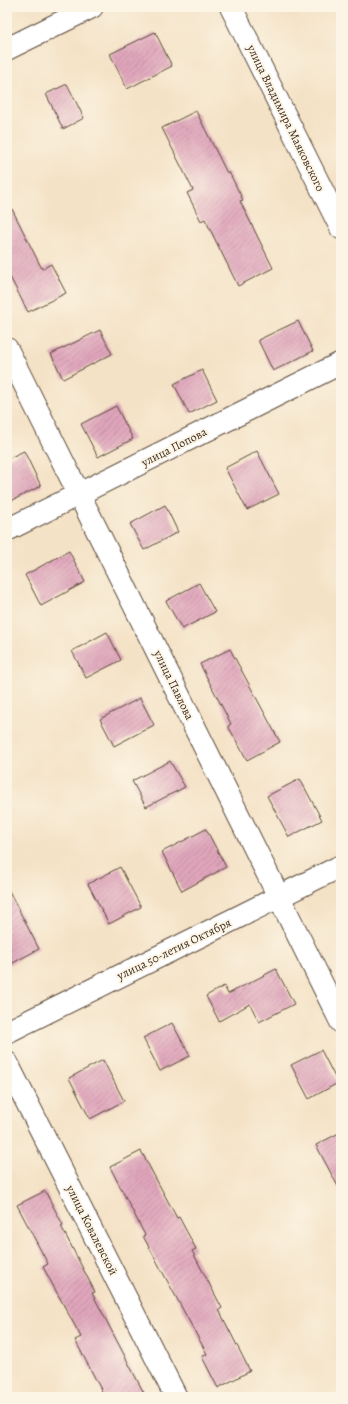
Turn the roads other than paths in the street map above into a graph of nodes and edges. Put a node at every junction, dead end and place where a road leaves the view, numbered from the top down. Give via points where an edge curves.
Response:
1 (92, 7) edge
2 (232, 7) edge
3 (7, 49) edge
4 (341, 228) edge
5 (7, 349) edge
6 (341, 363) edge
7 (79, 494) junction
8 (7, 530) edge
9 (341, 866) edge
10 (279, 897) junction
11 (341, 1022) edge
12 (7, 1032) edge
13 (7, 1063) edge
14 (176, 1397) edge

1 - 3 street
2 - 4 street, улица Владимира Маяковского
5 - 7 street, улица Павлова
6 - 7 street, улица Попова
7 - 8 street, улица Попова
7 - 10 street, улица Павлова
9 - 10 street, улица 50-летия Октября
10 - 11 street, улица Павлова
10 - 12 street, улица 50-летия Октября
13 - 14 street, улица Ковалевской

